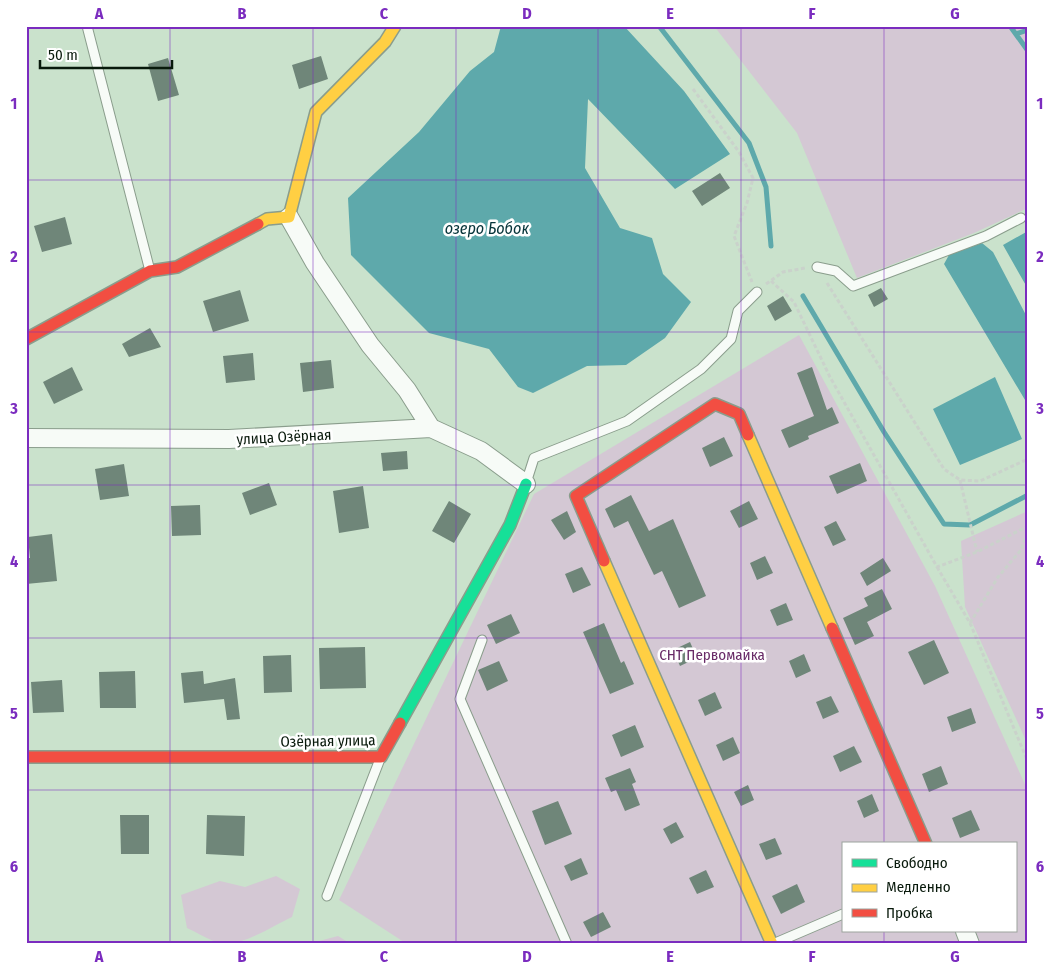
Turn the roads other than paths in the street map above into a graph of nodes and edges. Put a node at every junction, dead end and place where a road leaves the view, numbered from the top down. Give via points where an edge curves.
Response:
1 (88, 26) edge
2 (395, 26) edge
3 (288, 217) junction
4 (1021, 218) dead end
5 (817, 267) road end
6 (150, 271) junction
7 (756, 292) road end
8 (26, 339) edge
9 (431, 428) junction
10 (26, 438) edge
11 (526, 484) junction
12 (482, 640) dead end
13 (381, 757) junction
14 (26, 758) edge
15 (925, 842) edge
16 (327, 896) dead end
17 (842, 914) edge
18 (964, 932) edge
19 (567, 944) edge
20 (772, 944) edge
21 (970, 944) edge

1 - 6 lane
2 - 3 street via 385,42 316,112
3 - 6 street via 267,219 177,267
3 - 9 street via 370,345 407,390
4 - 5 lane via 986,236 853,286 836,271
6 - 8 street
7 - 11 lane via 738,311 731,338 701,369 627,421 534,458
9 - 10 street, улица Озёрная via 229,439
9 - 11 street, улица Озёрная via 481,451
11 - 13 street, Озёрная улица via 510,525
12 - 19 lane via 460,699
13 - 14 street, Озёрная улица
13 - 16 lane
15 - 20 street via 739,414 715,404 576,496
17 - 20 lane
18 - 21 street

